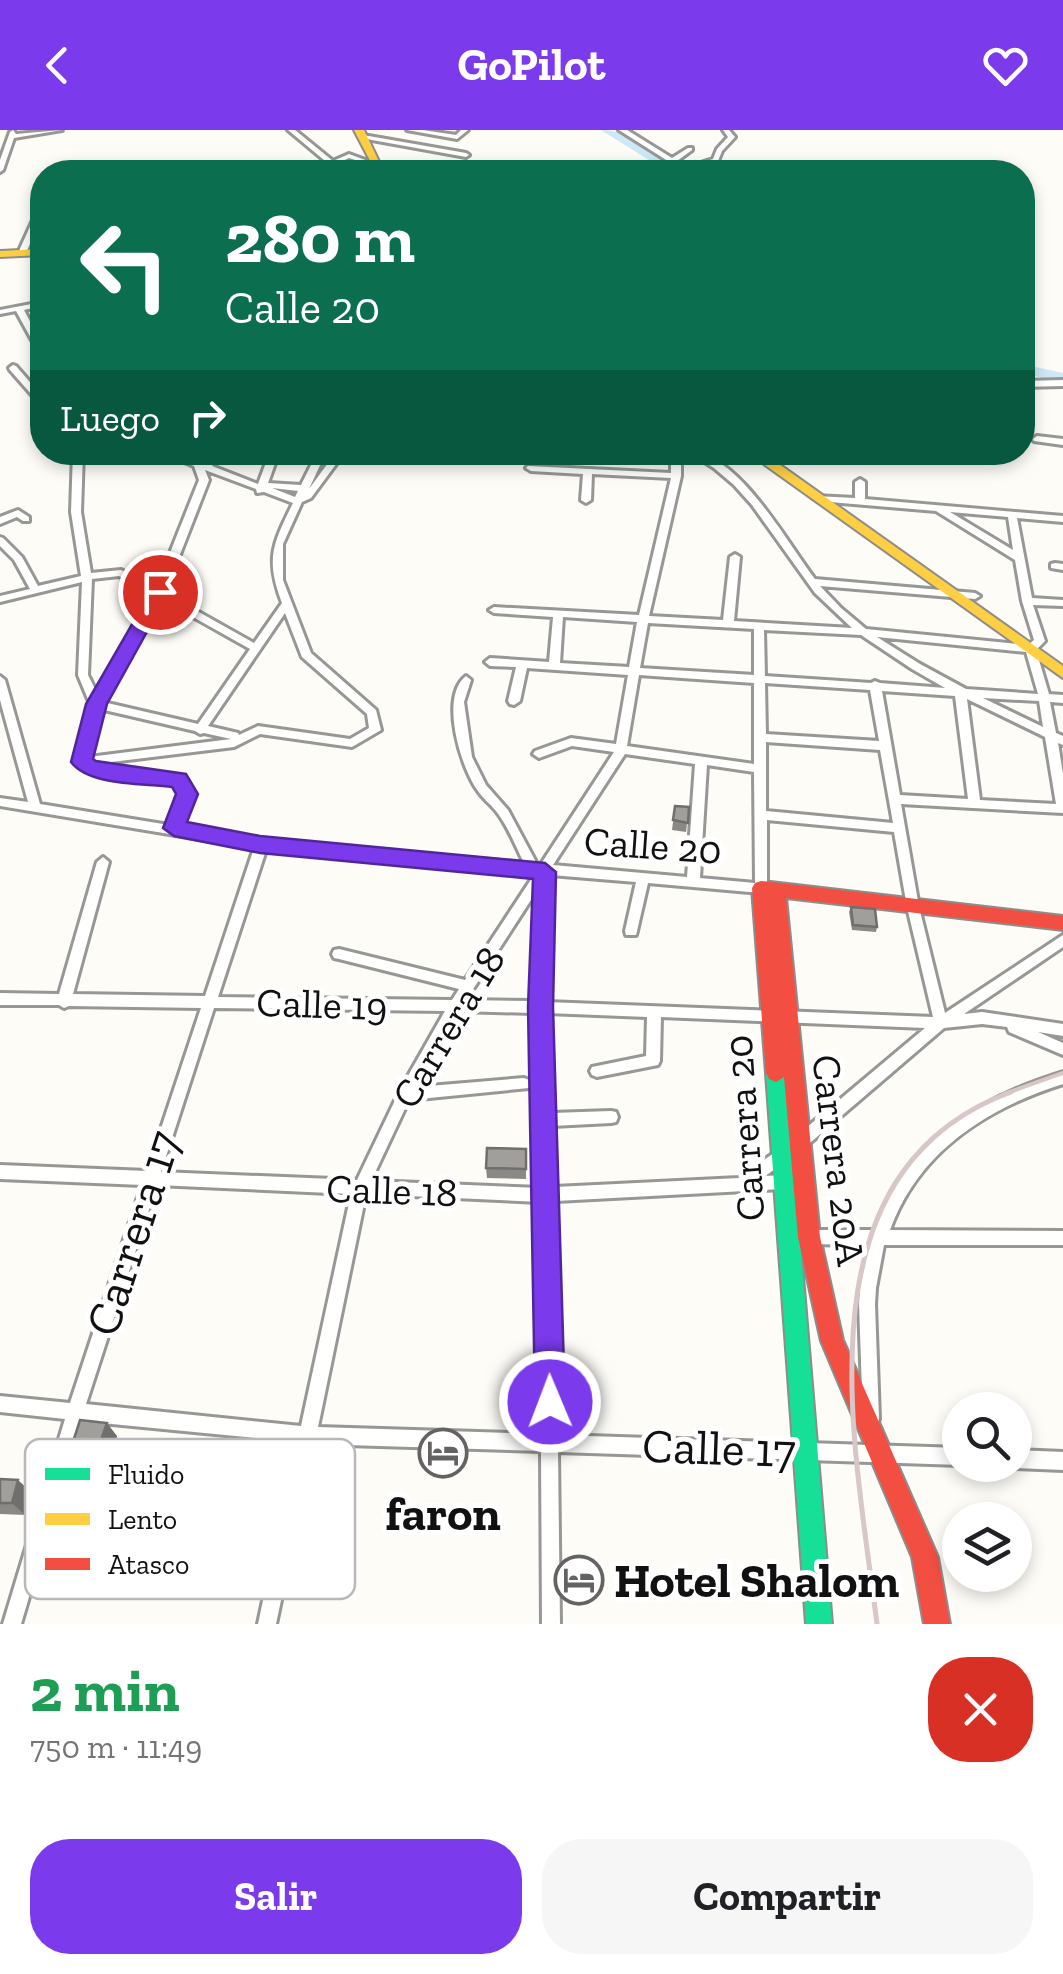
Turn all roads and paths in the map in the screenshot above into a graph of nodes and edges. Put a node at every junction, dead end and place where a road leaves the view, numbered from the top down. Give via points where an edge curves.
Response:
1 (59, 130) edge
2 (291, 130) edge
3 (410, 130) edge
4 (464, 130) edge
5 (622, 130) edge
6 (726, 130) edge
7 (13, 133) edge
8 (361, 134) edge
9 (690, 149) dead end
10 (466, 155) dead end
11 (327, 160) edge
12 (374, 160) edge
13 (670, 160) edge
14 (674, 160) edge
15 (716, 160) edge
16 (0, 170) edge
17 (30, 236) edge
18 (22, 253) junction
19 (30, 254) edge
20 (30, 256) edge
21 (0, 257) edge
22 (30, 306) edge
23 (18, 308) junction
24 (0, 312) edge
25 (30, 330) edge
26 (13, 368) dead end
27 (1063, 383) edge
28 (1035, 384) edge
29 (30, 387) edge
30 (1037, 439) dead end
31 (1063, 442) edge
32 (78, 465) edge
33 (197, 465) edge
34 (271, 465) edge
35 (315, 465) edge
36 (331, 465) edge
37 (676, 465) edge
38 (712, 465) edge
39 (771, 465) edge
40 (792, 465) edge
41 (202, 467) junction
42 (531, 468) dead end
43 (588, 471) junction
44 (676, 476) junction
45 (860, 482) dead end
46 (262, 488) junction
47 (302, 488) junction
48 (818, 498) junction
49 (586, 500) dead end
50 (296, 502) junction
51 (850, 502) junction
52 (938, 509) junction
53 (1012, 515) junction
54 (26, 519) dead end
55 (1063, 519) edge
56 (0, 521) edge
57 (0, 540) edge
58 (735, 558) dead end
59 (1020, 558) junction
60 (87, 580) junction
61 (814, 582) junction
62 (36, 591) junction
63 (160, 592) junction
64 (950, 592) junction
65 (975, 596) junction
66 (0, 598) edge
67 (1027, 601) junction
68 (287, 603) junction
69 (1063, 603) edge
70 (494, 610) dead end
71 (558, 614) junction
72 (643, 619) junction
73 (728, 624) junction
74 (758, 625) junction
75 (862, 632) junction
76 (1035, 645) junction
77 (254, 647) junction
78 (1063, 658) edge
79 (490, 662) dead end
80 (522, 664) junction
81 (554, 666) junction
82 (634, 671) junction
83 (1063, 672) edge
84 (762, 676) junction
85 (0, 680) edge
86 (466, 680) dead end
87 (875, 685) junction
88 (960, 690) junction
89 (1044, 697) junction
90 (1063, 698) edge
91 (514, 701) dead end
92 (96, 704) junction
93 (200, 730) junction
94 (258, 730) junction
95 (1050, 734) junction
96 (762, 738) junction
97 (1063, 741) edge
98 (886, 746) junction
99 (620, 752) junction
100 (539, 754) dead end
101 (82, 762) junction
102 (700, 762) junction
103 (761, 769) junction
104 (894, 799) junction
105 (0, 802) edge
106 (975, 804) junction
107 (35, 806) junction
108 (1063, 809) edge
109 (762, 814) junction
110 (174, 828) junction
111 (898, 828) junction
112 (260, 844) junction
113 (103, 862) dead end
114 (539, 871) junction
115 (643, 879) junction
116 (694, 883) junction
117 (769, 889) junction
118 (913, 907) junction
119 (1063, 923) edge
120 (631, 931) dead end
121 (1063, 940) edge
122 (338, 954) dead end
123 (468, 986) junction
124 (0, 1000) edge
125 (208, 1000) junction
126 (64, 1002) junction
127 (540, 1007) junction
128 (454, 1008) junction
129 (654, 1012) junction
130 (779, 1018) junction
131 (1003, 1023) junction
132 (941, 1024) junction
133 (1063, 1030) edge
134 (1063, 1049) edge
135 (597, 1072) dead end
136 (1063, 1078) edge
137 (524, 1084) dead end
138 (405, 1094) junction
139 (612, 1116) dead end
140 (545, 1120) junction
141 (800, 1142) junction
142 (782, 1155) junction
143 (0, 1172) edge
144 (152, 1178) junction
145 (784, 1182) junction
146 (740, 1185) junction
147 (360, 1189) junction
148 (548, 1194) junction
149 (788, 1236) junction
150 (808, 1237) junction
151 (1063, 1238) edge
152 (879, 1240) junction
153 (832, 1341) junction
154 (797, 1350) junction
155 (0, 1404) edge
156 (76, 1413) junction
157 (871, 1430) junction
158 (304, 1435) junction
159 (68, 1439) edge
160 (303, 1439) edge
161 (550, 1442) junction
162 (805, 1449) junction
163 (882, 1454) junction
164 (942, 1456) edge
165 (1032, 1459) edge
166 (1063, 1460) edge
167 (25, 1581) edge
168 (272, 1599) edge
169 (12, 1624) edge
170 (267, 1624) edge
171 (551, 1624) edge
172 (819, 1624) edge
173 (937, 1624) edge

1 - 7 street
2 - 11 street
3 - 4 street via 457,137
5 - 13 street
6 - 15 street via 732,137
7 - 16 street
8 - 10 street
8 - 12 main road
9 - 14 street
17 - 18 street
18 - 19 main road
18 - 21 main road
20 - 21 main road
22 - 23 street
23 - 24 street
23 - 25 street
26 - 29 street
27 - 28 street
30 - 31 street
32 - 60 street via 76,512
33 - 41 street
34 - 46 street
35 - 47 street
36 - 50 street
37 - 44 street, Carrera 18
38 - 61 street via 764,512
39 - 48 main road
40 - 51 main road
41 - 46 street
41 - 63 street via 204,480
42 - 43 street
43 - 44 street
43 - 49 street
44 - 72 street, Carrera 18
45 - 51 street
46 - 47 street
46 - 50 street
47 - 50 street
48 - 51 street
48 - 64 main road
50 - 68 street via 278,544 278,580
51 - 52 street
51 - 65 main road
52 - 53 street
52 - 59 street
53 - 55 street
53 - 59 street
54 - 56 street via 18,513
57 - 62 street
58 - 73 street
59 - 67 street
60 - 62 street
60 - 63 street via 121,574
60 - 92 street via 83,676
61 - 64 street
61 - 75 street
62 - 66 street
63 - 77 street
63 - 92 street
64 - 65 street
64 - 76 main road
65 - 76 main road
67 - 69 street
67 - 76 street
68 - 77 street
68 - 94 street via 306,655 372,713 375,730 352,742
70 - 71 street
71 - 72 street
71 - 81 street
72 - 73 street
72 - 82 street, Carrera 18
73 - 74 street
74 - 75 street
74 - 84 street, Carrera 20
75 - 76 street
75 - 88 street
76 - 78 main road
76 - 83 main road
76 - 89 street
77 - 93 street
79 - 80 street
80 - 81 street
80 - 91 street
81 - 82 street
82 - 84 street
82 - 99 street, Carrera 18
84 - 87 street
84 - 96 street, Carrera 20
85 - 107 street
86 - 114 street via 458,702 466,757
87 - 88 street
87 - 98 street
88 - 89 street
88 - 95 street
88 - 106 street
89 - 90 street
89 - 95 street
92 - 93 street
92 - 101 street
93 - 94 street via 221,736
94 - 101 street via 234,743
95 - 97 street
95 - 108 street
96 - 98 street
96 - 103 street, Carrera 20
98 - 104 street
99 - 100 street via 571,742
99 - 102 street
99 - 114 street, Carrera 18
101 - 110 street via 178,780 187,794
102 - 103 street
102 - 116 street
103 - 109 street, Carrera 20
104 - 106 street
104 - 111 street
105 - 107 street, Calle 20
106 - 108 street
107 - 110 street, Calle 20
109 - 111 street
109 - 117 street, Carrera 20
110 - 112 street, Calle 20
111 - 118 street
112 - 114 street, Calle 20
112 - 125 street, Carrera 17
113 - 126 street
114 - 115 street, Calle 20
114 - 123 street, Carrera 18
114 - 127 street
115 - 116 street, Calle 20
115 - 120 street
116 - 117 street, Calle 20
117 - 118 main road, Calle 20
117 - 130 main road, Carrera 20
118 - 119 main road, Calle 20
118 - 132 street
121 - 132 street
122 - 123 street
123 - 128 street, Carrera 18
124 - 126 street, Calle 19
125 - 126 street, Calle 19
125 - 128 street, Calle 19
125 - 144 street, Carrera 17
127 - 128 street, Calle 19
127 - 129 street, Calle 19
127 - 140 street
128 - 138 street, Carrera 18
129 - 130 street, Calle 19
129 - 135 street via 653,1061
130 - 132 street, Calle 19
130 - 141 main road, Carrera 20A
130 - 142 main road, Carrera 20
131 - 132 street, Calle 19 via 982,1018
131 - 133 street, Calle 19
131 - 134 street
132 - 141 street
136 - 152 street, Carrera 20A via 1015,1092 939,1142 912,1172
137 - 138 street
138 - 147 street, Carrera 18
139 - 140 street
140 - 148 street
141 - 142 street
141 - 150 main road, Carrera 20A
142 - 145 main road, Carrera 20
142 - 146 street
143 - 144 street, Calle 18
144 - 147 street, Calle 18
144 - 156 street, Carrera 17
145 - 146 street, Calle 18
145 - 149 main road, Carrera 20
146 - 148 street, Calle 18
147 - 148 street, Calle 18
147 - 158 street, Carrera 18
148 - 161 street
149 - 150 street
149 - 154 main road, Carrera 20
150 - 152 street
150 - 153 main road, Carrera 20A
151 - 152 street
152 - 157 street, Carrera 20A via 868,1287
153 - 154 main road via 810,1336
153 - 157 main road, Carrera 20A
154 - 162 main road, Carrera 20
155 - 156 street, Calle 17
156 - 158 street, Calle 17
156 - 159 street, Carrera 17
157 - 163 main road, Carrera 20A
158 - 160 street, Carrera 18
158 - 161 street, Calle 17
161 - 162 street, Calle 17
161 - 171 street
162 - 163 street, Calle 17
162 - 172 main road, Carrera 20
163 - 164 street, Calle 17
163 - 173 main road, Carrera 20A via 926,1557
165 - 166 street
167 - 169 street, Carrera 17
168 - 170 street, Carrera 18

